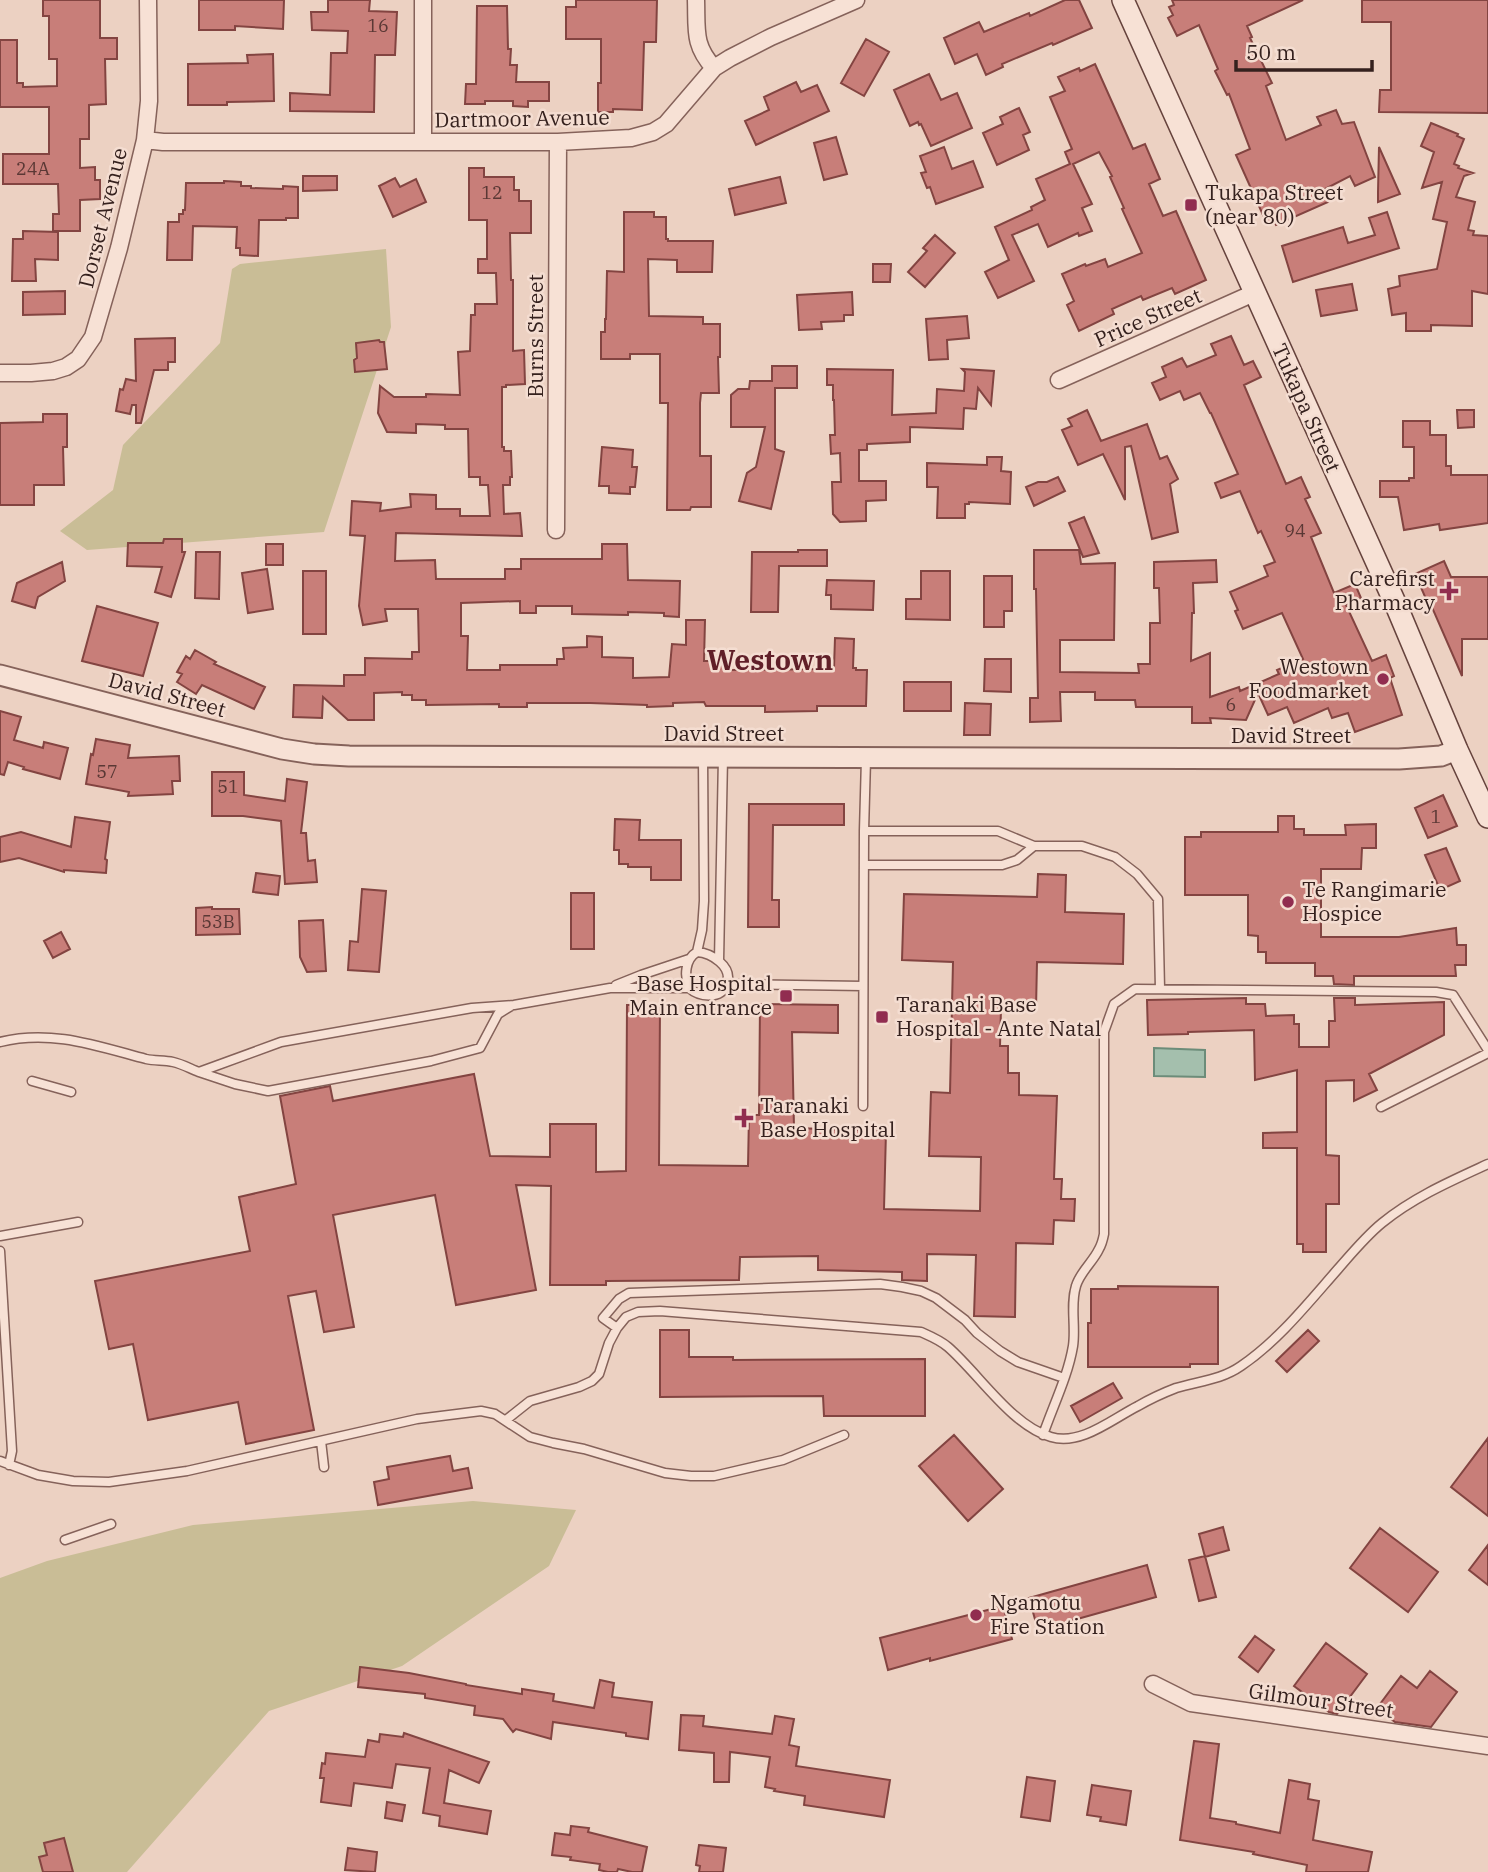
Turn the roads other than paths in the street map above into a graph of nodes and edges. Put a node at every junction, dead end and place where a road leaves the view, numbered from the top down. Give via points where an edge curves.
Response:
1 (148, 0) edge
2 (423, 0) edge
3 (696, 0) edge
4 (856, 0) edge
5 (1123, 0) edge
6 (714, 68) junction
7 (145, 140) junction
8 (423, 141) junction
9 (558, 142) junction
10 (1254, 293) junction
11 (0, 373) edge
12 (1059, 380) dead end
13 (556, 530) dead end
14 (0, 675) edge
15 (1457, 750) junction
16 (723, 757) junction
17 (866, 757) junction
18 (703, 758) junction
19 (1488, 817) edge
20 (864, 831) junction
21 (1034, 846) junction
22 (864, 865) junction
23 (697, 952) junction
24 (689, 960) junction
25 (719, 961) junction
26 (727, 980) junction
27 (863, 986) junction
28 (610, 988) junction
29 (689, 988) junction
30 (1160, 989) junction
31 (514, 1005) junction
32 (0, 1042) edge
33 (1488, 1051) edge
34 (199, 1072) junction
35 (32, 1081) dead end
36 (71, 1092) dead end
37 (863, 1106) dead end
38 (1381, 1107) dead end
39 (1488, 1164) edge
40 (78, 1222) dead end
41 (0, 1236) edge
42 (0, 1251) edge
43 (617, 1328) junction
44 (1064, 1378) junction
45 (506, 1420) junction
46 (1043, 1434) junction
47 (844, 1435) dead end
48 (321, 1441) junction
49 (4, 1463) edge
50 (324, 1467) dead end
51 (111, 1524) dead end
52 (65, 1540) dead end
53 (1153, 1684) dead end
54 (1488, 1746) edge

1 - 7 street, Dorset Avenue
2 - 8 street
3 - 6 street via 699,47
4 - 6 street, Dartmoor Avenue
5 - 10 main road, Tukapa Street
6 - 9 street, Dartmoor Avenue via 673,117 653,132 631,138
7 - 8 street, Dartmoor Avenue
7 - 11 street, Dorset Avenue via 119,248 86,349 66,367 53,371
8 - 9 street, Dartmoor Avenue
9 - 13 street, Burns Street
10 - 12 street, Price Street
10 - 15 main road, Tukapa Street
14 - 18 street, David Street via 314,754
15 - 17 street, David Street via 1399,760
15 - 19 main road, Tukapa Street
16 - 17 street, David Street
16 - 18 street, David Street
16 - 25 lane
17 - 20 lane
18 - 23 lane via 704,901
20 - 21 lane via 998,831
20 - 22 lane
21 - 22 lane via 1002,865
21 - 30 lane via 1082,846 1115,858 1137,874 1158,899
22 - 27 lane
23 - 24 lane
23 - 25 lane
24 - 28 lane
24 - 29 lane
25 - 26 lane
26 - 27 lane via 733,985
26 - 29 lane via 715,995
27 - 37 lane
28 - 29 lane
28 - 31 lane
30 - 33 lane via 1436,992 1453,996
30 - 44 lane via 1135,989 1114,1004 1104,1032 1104,1234 1100,1248 1078,1279 1075,1328
31 - 34 lane via 472,1007 281,1042
31 - 34 lane via 498,1014 480,1048 431,1061 268,1091
32 - 34 lane via 48,1036 174,1062
33 - 38 lane
35 - 36 lane
39 - 46 lane via 1435,1188 1380,1224 1283,1330 1239,1367 1153,1398 1082,1435 1068,1439
40 - 41 lane
42 - 49 lane via 12,1451
43 - 44 lane via 603,1318 629,1293 880,1284 936,1298 1000,1351
43 - 45 lane via 592,1381 530,1401
43 - 46 lane via 638,1312 660,1311 921,1332 947,1346 1011,1411
44 - 46 lane
45 - 47 lane via 530,1437 691,1476 715,1476 783,1460
45 - 48 lane via 481,1411 416,1419
48 - 49 lane via 187,1471 109,1482 38,1475
48 - 50 lane
51 - 52 lane
53 - 54 street, Gilmour Street via 1191,1703

